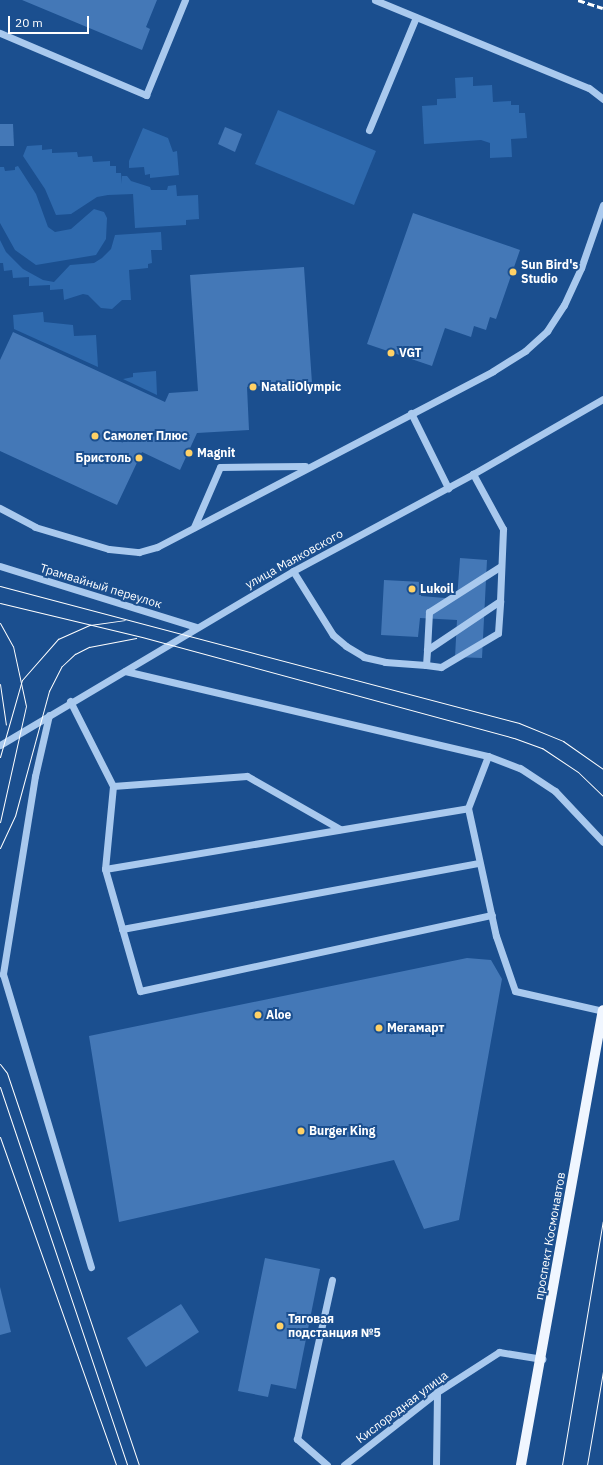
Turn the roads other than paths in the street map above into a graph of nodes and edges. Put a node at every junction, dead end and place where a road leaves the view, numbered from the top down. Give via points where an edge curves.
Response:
1 (185, 0) edge
2 (375, 0) edge
3 (416, 17) junction
4 (0, 33) edge
5 (603, 99) edge
6 (369, 130) dead end
7 (603, 204) edge
8 (603, 399) edge
9 (411, 413) junction
10 (307, 466) junction
11 (474, 474) junction
12 (448, 488) junction
13 (0, 508) edge
14 (194, 527) junction
15 (0, 566) edge
16 (502, 566) junction
17 (293, 571) junction
18 (500, 601) junction
19 (196, 627) junction
20 (427, 650) junction
21 (426, 665) junction
22 (125, 671) junction
23 (70, 701) junction
24 (49, 715) junction
25 (0, 745) edge
26 (488, 756) junction
27 (113, 786) junction
28 (468, 808) junction
29 (340, 829) junction
30 (603, 842) edge
31 (478, 863) junction
32 (106, 869) junction
33 (492, 915) junction
34 (122, 929) junction
35 (603, 1011) edge
36 (91, 1267) dead end
37 (332, 1280) dead end
38 (542, 1359) junction
39 (437, 1392) junction
40 (327, 1465) edge
41 (344, 1465) edge
42 (436, 1465) edge
43 (521, 1465) edge

1 - 4 street via 146,95
2 - 3 street
3 - 5 street via 589,88
3 - 6 street
7 - 9 street via 582,268 564,305 547,331 525,351 493,371
8 - 11 street, улица Маяковского
9 - 10 street
9 - 12 street
10 - 14 street
10 - 14 street via 220,468
11 - 12 street, улица Маяковского
11 - 16 street via 503,529
12 - 17 street, улица Маяковского
13 - 14 street via 35,527 109,549 139,552 157,547
15 - 19 street, Трамвайный переулок
16 - 18 street
16 - 20 street via 429,612
17 - 19 street, улица Маяковского
17 - 21 street via 333,635 346,646 364,657 385,662
18 - 20 street
18 - 21 street via 498,633 441,667
19 - 22 street, улица Маяковского
20 - 21 street
22 - 23 street, улица Маяковского
22 - 26 street
23 - 24 street, улица Маяковского
23 - 27 street
24 - 25 street, улица Маяковского
24 - 36 street via 35,776 3,974
26 - 28 street
26 - 30 street via 520,768 555,791
27 - 29 street via 247,776
27 - 32 street
28 - 29 street
28 - 31 street
29 - 32 street
31 - 33 street
31 - 34 street
32 - 34 street
33 - 34 street via 140,991
33 - 35 street via 515,991
35 - 38 main road, проспект Космонавтов
37 - 40 street via 297,1439
38 - 39 street, Кислородная улица via 499,1352
38 - 43 main road, проспект Космонавтов
39 - 41 street, Кислородная улица
39 - 42 street

